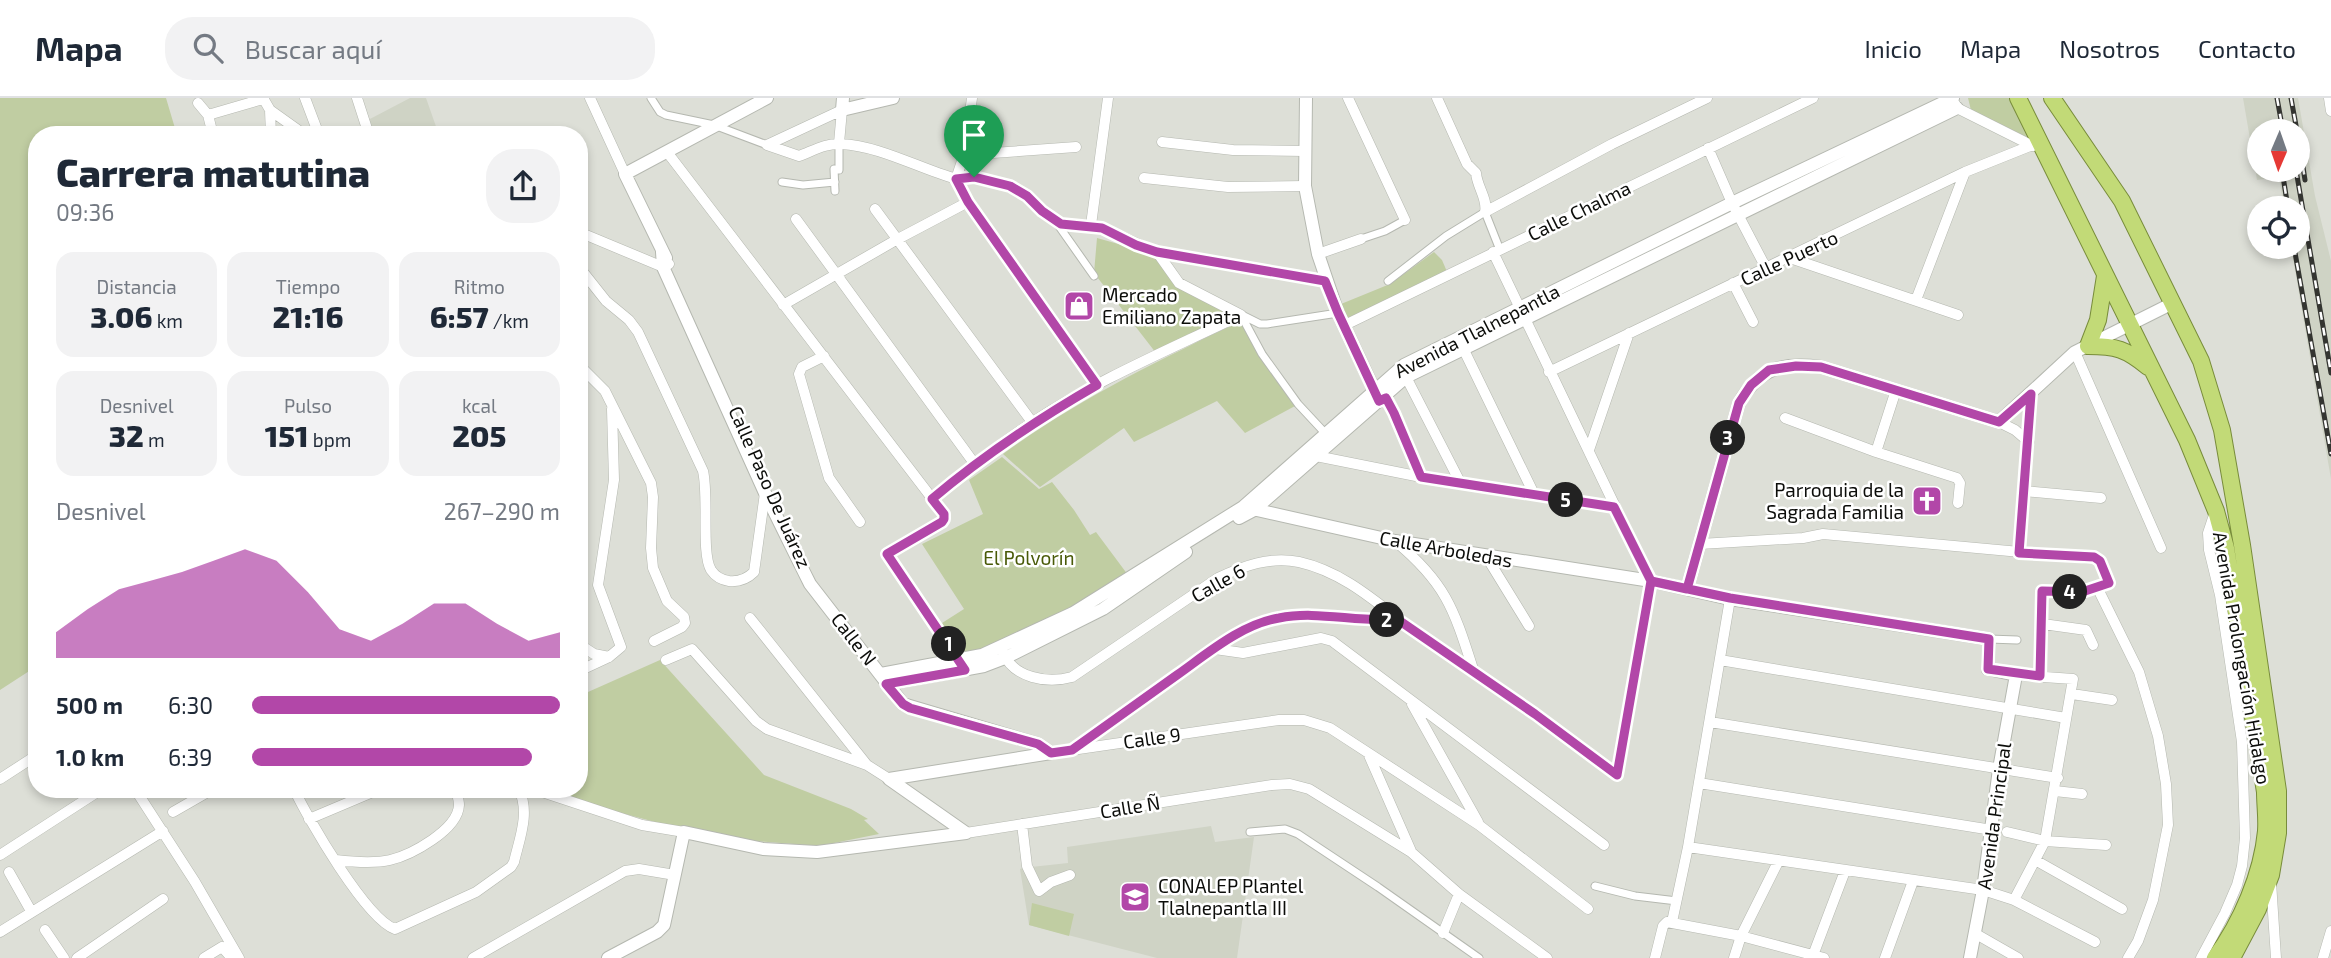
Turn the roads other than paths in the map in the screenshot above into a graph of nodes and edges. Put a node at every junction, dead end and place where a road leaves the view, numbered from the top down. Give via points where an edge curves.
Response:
1 (263, 98) edge
2 (305, 98) edge
3 (357, 98) edge
4 (590, 98) edge
5 (651, 98) edge
6 (767, 98) edge
7 (893, 98) edge
8 (972, 98) edge
9 (1108, 98) edge
10 (1306, 98) edge
11 (1348, 98) edge
12 (1437, 98) edge
13 (1707, 98) edge
14 (1813, 98) edge
15 (2018, 98) edge
16 (2052, 98) edge
17 (2329, 98) edge
18 (1953, 101) edge
19 (198, 103) dead end
20 (842, 104) edge
21 (270, 110) junction
22 (2331, 111) edge
23 (208, 115) junction
24 (714, 125) junction
25 (211, 126) edge
26 (271, 126) edge
27 (292, 126) edge
28 (316, 126) edge
29 (366, 126) edge
30 (1162, 142) dead end
31 (839, 143) junction
32 (767, 145) junction
33 (1076, 147) dead end
34 (2037, 147) junction
35 (1708, 148) junction
36 (1305, 151) junction
37 (667, 152) junction
38 (964, 155) junction
39 (1965, 172) junction
40 (625, 174) junction
41 (1144, 178) dead end
42 (956, 179) junction
43 (782, 182) dead end
44 (835, 182) junction
45 (1305, 187) junction
46 (835, 191) dead end
47 (968, 202) junction
48 (1732, 203) junction
49 (875, 209) dead end
50 (1485, 212) junction
51 (1739, 216) junction
52 (796, 219) dead end
53 (1405, 220) joint
54 (1055, 221) junction
55 (1067, 225) joint
56 (1091, 225) junction
57 (588, 236) edge
58 (1361, 239) joint
59 (896, 240) junction
60 (1496, 251) junction
61 (1157, 252) junction
62 (1318, 254) junction
63 (1790, 258) junction
64 (666, 266) junction
65 (1766, 268) junction
66 (835, 275) junction
67 (1094, 276) dead end
68 (2105, 276) junction
69 (588, 278) edge
70 (1325, 281) junction
71 (1388, 281) dead end
72 (1733, 284) junction
73 (1916, 300) junction
74 (2173, 303) junction
75 (783, 305) junction
76 (1339, 313) junction
77 (1521, 313) junction
78 (1241, 315) junction
79 (1958, 315) dead end
80 (1753, 322) dead end
81 (2129, 325) junction
82 (1629, 333) junction
83 (1461, 342) junction
84 (2082, 349) junction
85 (824, 356) junction
86 (711, 367) junction
87 (2153, 370) junction
88 (1549, 372) junction
89 (588, 374) edge
90 (1406, 377) junction
91 (1097, 385) junction
92 (1896, 390) junction
93 (2031, 394) junction
94 (1377, 395) junction
95 (612, 405) junction
96 (1784, 418) dead end
97 (1032, 422) junction
98 (1999, 422) junction
99 (1325, 433) junction
100 (2029, 442) junction
101 (1589, 450) junction
102 (1876, 452) junction
103 (1316, 456) junction
104 (974, 463) junction
105 (1421, 477) junction
106 (1460, 482) junction
107 (2024, 491) junction
108 (765, 493) junction
109 (1534, 495) junction
110 (2101, 498) dead end
111 (932, 499) junction
112 (1958, 503) dead end
113 (1614, 507) junction
114 (1248, 509) junction
115 (2216, 511) junction
116 (860, 522) dead end
117 (1395, 541) junction
118 (1700, 544) junction
119 (2161, 548) dead end
120 (2019, 553) junction
121 (1486, 556) junction
122 (1651, 581) junction
123 (810, 584) junction
124 (1687, 589) junction
125 (2098, 589) junction
126 (1730, 598) junction
127 (750, 618) dead end
128 (1397, 619) junction
129 (2043, 624) junction
130 (1529, 626) dead end
131 (1989, 639) junction
132 (2017, 640) dead end
133 (654, 641) dead end
134 (2093, 645) dead end
135 (1215, 649) junction
136 (588, 650) edge
137 (1003, 653) junction
138 (610, 657) junction
139 (666, 660) dead end
140 (1720, 660) junction
141 (962, 665) junction
142 (588, 667) edge
143 (1474, 672) junction
144 (2016, 674) junction
145 (2040, 676) junction
146 (883, 679) junction
147 (2072, 694) junction
148 (1410, 700) junction
149 (2112, 700) dead end
150 (2010, 709) junction
151 (2066, 718) junction
152 (1710, 722) junction
153 (1072, 750) junction
154 (1367, 751) junction
155 (1051, 753) junction
156 (28, 761) edge
157 (867, 765) junction
158 (1999, 769) junction
159 (2058, 778) junction
160 (0, 779) edge
161 (889, 779) junction
162 (1699, 783) junction
163 (2055, 791) junction
164 (2082, 794) dead end
165 (88, 798) edge
166 (141, 798) edge
167 (197, 798) edge
168 (298, 798) edge
169 (359, 798) edge
170 (458, 798) edge
171 (522, 798) edge
172 (560, 798) edge
173 (173, 812) dead end
174 (309, 819) junction
175 (1022, 824) junction
176 (1479, 825) junction
177 (1992, 830) junction
178 (163, 831) junction
179 (684, 832) junction
180 (1250, 832) dead end
181 (2007, 832) dead end
182 (966, 833) junction
183 (2045, 841) junction
184 (1604, 845) dead end
185 (2106, 845) dead end
186 (1688, 847) junction
187 (1411, 852) junction
188 (0, 855) edge
189 (336, 860) junction
190 (1779, 860) junction
191 (2035, 860) junction
192 (1845, 871) junction
193 (9, 872) dead end
194 (676, 875) junction
195 (1070, 875) dead end
196 (2271, 875) junction
197 (1913, 881) junction
198 (1595, 886) dead end
199 (1983, 890) junction
200 (1460, 894) junction
201 (163, 899) dead end
202 (2014, 900) junction
203 (1677, 901) junction
204 (1587, 909) dead end
205 (2122, 909) dead end
206 (32, 911) junction
207 (1669, 922) junction
208 (45, 930) dead end
209 (2331, 931) edge
210 (0, 932) edge
211 (1443, 933) junction
212 (1976, 934) junction
213 (1741, 936) junction
214 (2095, 942) dead end
215 (1812, 956) edge
216 (64, 958) edge
217 (77, 958) edge
218 (204, 958) edge
219 (237, 958) edge
220 (473, 958) edge
221 (608, 958) edge
222 (1479, 958) edge
223 (1547, 958) edge
224 (1655, 958) edge
225 (1734, 958) edge
226 (1824, 958) edge
227 (1885, 958) edge
228 (1970, 958) edge
229 (2018, 958) edge
230 (2128, 958) edge
231 (2201, 958) edge
232 (2215, 958) edge
233 (2232, 958) edge
234 (2276, 958) edge
235 (2323, 958) edge

1 - 21 street
1 - 23 street
2 - 28 street
3 - 29 street
4 - 40 street
5 - 24 street via 666,115
6 - 24 street
7 - 20 street
8 - 38 street
9 - 56 street
10 - 36 street
11 - 53 street
12 - 50 street via 1467,164 1476,173
13 - 50 street
14 - 35 street, Calle Chalma
15 - 34 highway, Avenida Prolongación Hidalgo
16 - 74 highway, Avenida Prolongación Hidalgo via 2122,201
17 - 22 street
18 - 34 street
18 - 48 street, Avenida Tlalnepantla
18 - 51 street, Avenida Tlalnepantla
19 - 23 street
20 - 31 street
20 - 32 street
21 - 26 street
21 - 27 street
23 - 25 street
24 - 32 street
24 - 37 street
30 - 36 street via 1233,150
31 - 32 street via 799,156
31 - 42 street
31 - 44 street
33 - 38 street
34 - 39 street, Calle Puerto
34 - 68 highway, Avenida Prolongación Hidalgo
35 - 48 street
35 - 60 street, Calle Chalma
36 - 45 street
37 - 40 street
37 - 75 street
38 - 42 street
39 - 63 street, Calle Puerto
39 - 73 street
40 - 64 street
41 - 45 street via 1228,187
42 - 47 street
42 - 54 street via 974,177 1010,186
43 - 44 street
44 - 46 street
45 - 62 street
47 - 59 street
47 - 91 street
48 - 51 street
48 - 77 street, Avenida Tlalnepantla
49 - 59 street
50 - 60 street
50 - 71 street
51 - 65 street
51 - 77 street, Avenida Tlalnepantla
52 - 66 street
53 - 58 street
54 - 55 street
54 - 67 street
55 - 56 street
56 - 61 street
57 - 64 street
58 - 62 street
59 - 66 street
59 - 97 street
60 - 76 street, Calle Chalma
60 - 77 street
61 - 70 street
61 - 78 street via 1179,283
62 - 70 street
63 - 65 street, Calle Puerto
63 - 73 street
64 - 86 street
65 - 72 street, Calle Puerto
66 - 75 street
66 - 104 street
68 - 81 highway, Avenida Prolongación Hidalgo
68 - 84 highway via 2098,320
69 - 108 street via 638,332 703,471 707,558 712,571 725,580 742,580 754,572
70 - 76 street
72 - 80 street
72 - 82 street, Calle Puerto
73 - 79 street
74 - 81 street
74 - 196 highway, Avenida Prolongación Hidalgo via 2201,361 2222,430 2242,545 2278,791
75 - 85 street
76 - 78 street via 1268,324
76 - 94 street
77 - 83 street, Avenida Tlalnepantla
77 - 88 street
78 - 91 street
78 - 99 street via 1262,354
81 - 84 street
81 - 87 highway, Avenida Prolongación Hidalgo
82 - 88 street, Calle Puerto
82 - 101 street
83 - 90 street, Avenida Tlalnepantla
83 - 94 street, Avenida Tlalnepantla via 1404,365
83 - 109 street
84 - 87 highway via 2119,348
84 - 93 street
84 - 119 street
85 - 111 street
85 - 116 street via 802,367 799,374 830,478
86 - 108 street, Calle Paso De Juárez
86 - 123 street, Calle Paso De Juárez via 809,567
87 - 115 highway, Avenida Prolongación Hidalgo
88 - 101 street
89 - 95 street
90 - 94 street, Avenida Tlalnepantla
90 - 106 street
91 - 97 street
92 - 98 street
92 - 102 street
92 - 118 street via 1821,367 1782,367 1759,376 1739,403
93 - 98 street
93 - 100 street
94 - 99 street, Avenida Tlalnepantla
94 - 103 street, Avenida Tlalnepantla
94 - 105 street via 1386,398
95 - 133 street via 653,490 651,548 656,579 685,622
95 - 138 street via 614,480 598,585 621,643
96 - 102 street
97 - 104 street
98 - 100 street
99 - 114 street, Avenida Tlalnepantla
100 - 107 street
101 - 113 street
102 - 112 street via 1960,479
103 - 105 street
103 - 114 street, Avenida Tlalnepantla
104 - 111 street
105 - 106 street
106 - 109 street
107 - 110 street
107 - 120 street
108 - 123 street, Calle Paso De Juárez
109 - 113 street
111 - 141 street via 944,519 887,554
113 - 122 street
114 - 117 street, Calle Arboledas
114 - 137 street, Avenida Tlalnepantla
115 - 231 street via 2208,550 2220,595 2242,742 2245,838 2237,885
115 - 232 highway, Avenida Prolongación Hidalgo via 2238,617 2265,792 2266,831 2243,908
117 - 121 street, Calle Arboledas
117 - 143 street via 1446,595
118 - 120 street via 1823,534
118 - 124 street
120 - 125 street via 2094,557 2109,583
121 - 122 street, Calle Arboledas
121 - 130 street
122 - 124 street, Calle Arboledas
122 - 143 street, Calle 6 via 1617,775
123 - 146 street, Calle N
124 - 126 street, Calle Arboledas
125 - 129 street via 2042,591
125 - 230 street via 2139,673 2158,736 2166,784 2168,825 2153,900
126 - 131 street, Calle Arboledas
126 - 140 street
127 - 157 street
128 - 135 street via 1280,617 1252,626
128 - 137 street, Calle 6 via 1350,582 1326,570 1297,562 1265,561 1218,578 1072,677 1044,680 1020,672
128 - 143 street, Calle 6
129 - 134 street via 2086,630
129 - 145 street
131 - 132 street
131 - 144 street via 1988,669
135 - 148 street via 1243,653 1321,638 1332,641
135 - 153 street
136 - 138 street
137 - 141 street, Avenida Tlalnepantla
138 - 142 street
139 - 157 street via 692,649 767,729
140 - 150 street
140 - 152 street
141 - 146 street, Avenida Tlalnepantla
144 - 145 street
144 - 150 street, Avenida Principal
145 - 147 street via 2073,679
146 - 155 street, Calle N via 906,707 1038,744
147 - 149 street
147 - 151 street
148 - 176 street
148 - 184 street
150 - 151 street
150 - 158 street, Avenida Principal
151 - 159 street
152 - 158 street
152 - 162 street
153 - 154 street, Calle 9 via 1291,719 1318,723
153 - 155 street, Calle 9
154 - 176 street, Calle 9
154 - 187 street
155 - 161 street, Calle 9
156 - 160 street
157 - 161 street
158 - 159 street
158 - 177 street, Avenida Principal
159 - 163 street
161 - 182 street
162 - 177 street
162 - 186 street
163 - 164 street
163 - 183 street
165 - 188 street
166 - 178 street
167 - 173 street
168 - 174 street
169 - 174 street
170 - 189 street via 455,818 421,847 380,861
171 - 189 street via 525,808 511,867 476,892 395,929 378,919
172 - 179 street via 642,825
174 - 189 street
175 - 182 street, Calle Ñ
175 - 187 street, Calle Ñ via 1290,784 1309,789
175 - 195 street via 1027,866 1039,891
176 - 204 street, Calle 9
177 - 199 street, Avenida Principal
178 - 206 street
178 - 219 street
179 - 182 street via 762,849 817,852
179 - 194 street
180 - 211 street via 1284,829 1298,834
181 - 183 street
183 - 185 street
183 - 191 street
186 - 190 street
186 - 203 street
187 - 200 street, Calle Ñ
190 - 192 street
190 - 213 street
191 - 202 street
191 - 205 street
192 - 197 street
192 - 215 street
193 - 206 street
194 - 220 street via 625,871
194 - 221 street via 661,929
196 - 233 highway, Avenida Prolongación Hidalgo
196 - 234 street
197 - 199 street
197 - 227 street
198 - 203 street
199 - 202 street
199 - 212 street, Avenida Principal
200 - 211 street
200 - 223 street, Calle Ñ
201 - 217 street
202 - 214 street
203 - 207 street
206 - 210 street
207 - 213 street
207 - 224 street via 1663,926
208 - 216 street
209 - 235 street
211 - 222 street
212 - 228 street, Avenida Principal
212 - 229 street
213 - 215 street
213 - 225 street
215 - 226 street
218 - 219 street via 222,947

